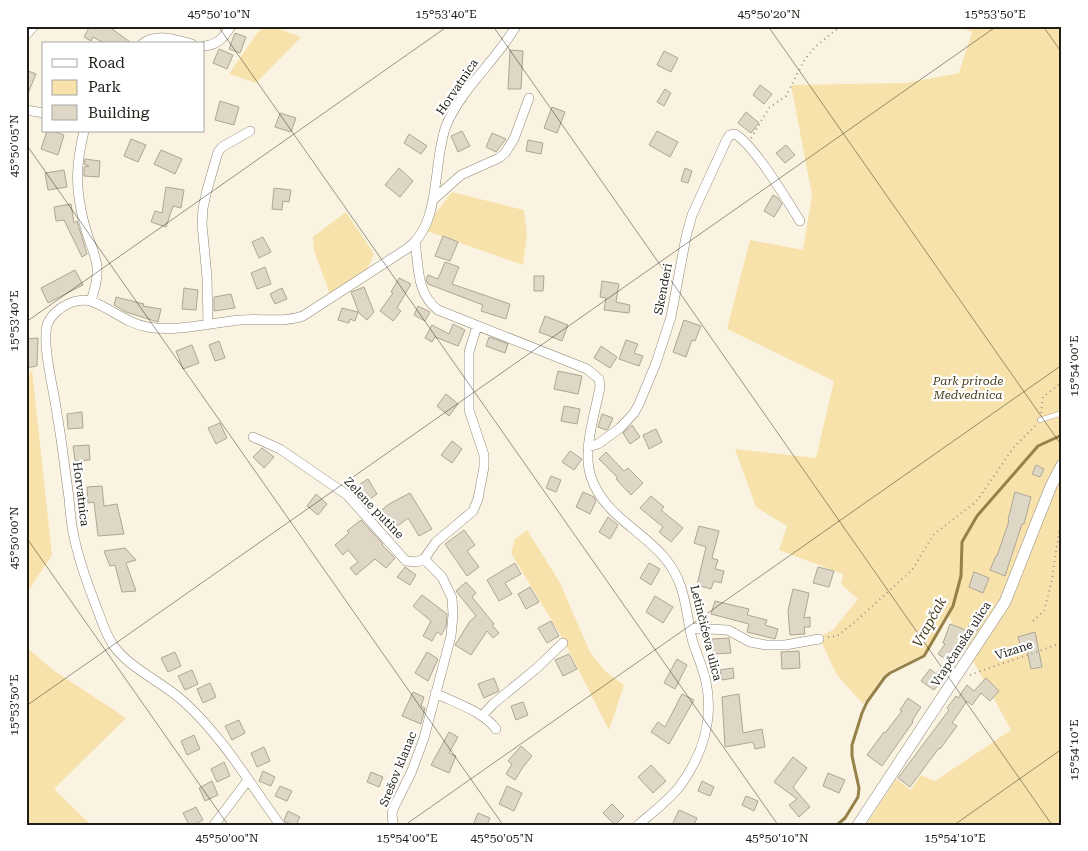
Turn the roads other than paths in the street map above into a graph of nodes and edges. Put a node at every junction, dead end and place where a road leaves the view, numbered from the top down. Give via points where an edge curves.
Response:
1 (34, 26) edge
2 (231, 26) edge
3 (516, 26) edge
4 (26, 35) edge
5 (145, 42) edge
6 (183, 42) edge
7 (205, 46) edge
8 (529, 98) dead end
9 (26, 110) edge
10 (42, 114) edge
11 (250, 131) dead end
12 (84, 132) edge
13 (433, 200) junction
14 (800, 221) dead end
15 (415, 242) junction
16 (91, 301) junction
17 (208, 325) junction
18 (477, 326) junction
19 (1062, 413) edge
20 (1040, 420) road end
21 (253, 437) dead end
22 (588, 447) junction
23 (1062, 465) edge
24 (424, 559) junction
25 (690, 628) junction
26 (818, 639) road end
27 (564, 642) dead end
28 (435, 693) junction
29 (482, 716) junction
30 (496, 729) dead end
31 (248, 780) junction
32 (214, 825) edge
33 (280, 825) edge
34 (393, 825) edge
35 (638, 825) edge
36 (858, 825) edge

1 - 4 street
2 - 7 street via 220,40
3 - 13 street, Horvatnica via 451,115 442,143
5 - 6 street via 161,37
8 - 13 street via 514,139 505,153 461,175
9 - 10 street
11 - 17 street via 218,152 203,208
12 - 16 street via 77,175 83,220 98,264
13 - 15 street, Horvatnica via 424,228
14 - 22 street, Skenderi via 746,143 735,134 730,135 692,215 671,317 639,404 620,428 598,444
15 - 17 street, Horvatnica via 304,316
15 - 18 street, Letinčićeva ulica via 419,279 429,301 444,313
16 - 17 street, Horvatnica via 123,319 147,327
16 - 31 street, Horvatnica via 75,302 58,310 50,319 46,333 73,534 85,578 107,633 120,654 197,715 227,749
18 - 22 street, Letinčićeva ulica via 511,337 593,373 600,387
18 - 24 street via 469,352 469,410 484,455 478,499 473,511 436,542
19 - 20 lane
21 - 24 street, Zelene putine via 280,449 347,495 406,561
22 - 25 street, Letinčićeva ulica via 588,466 602,499 621,520 656,548 676,574 682,587
23 - 36 street, Vrapčanska ulica via 1005,602
24 - 28 street, Srešov klanac via 442,578 453,606 451,636
25 - 26 street via 728,630 750,642 766,645
25 - 35 street, Letinčićeva ulica via 706,683 708,719 705,739 679,787
27 - 29 street
28 - 29 street
28 - 34 street, Srešov klanac via 424,738 392,813
29 - 30 street
31 - 32 street
31 - 33 street, Horvatnica

